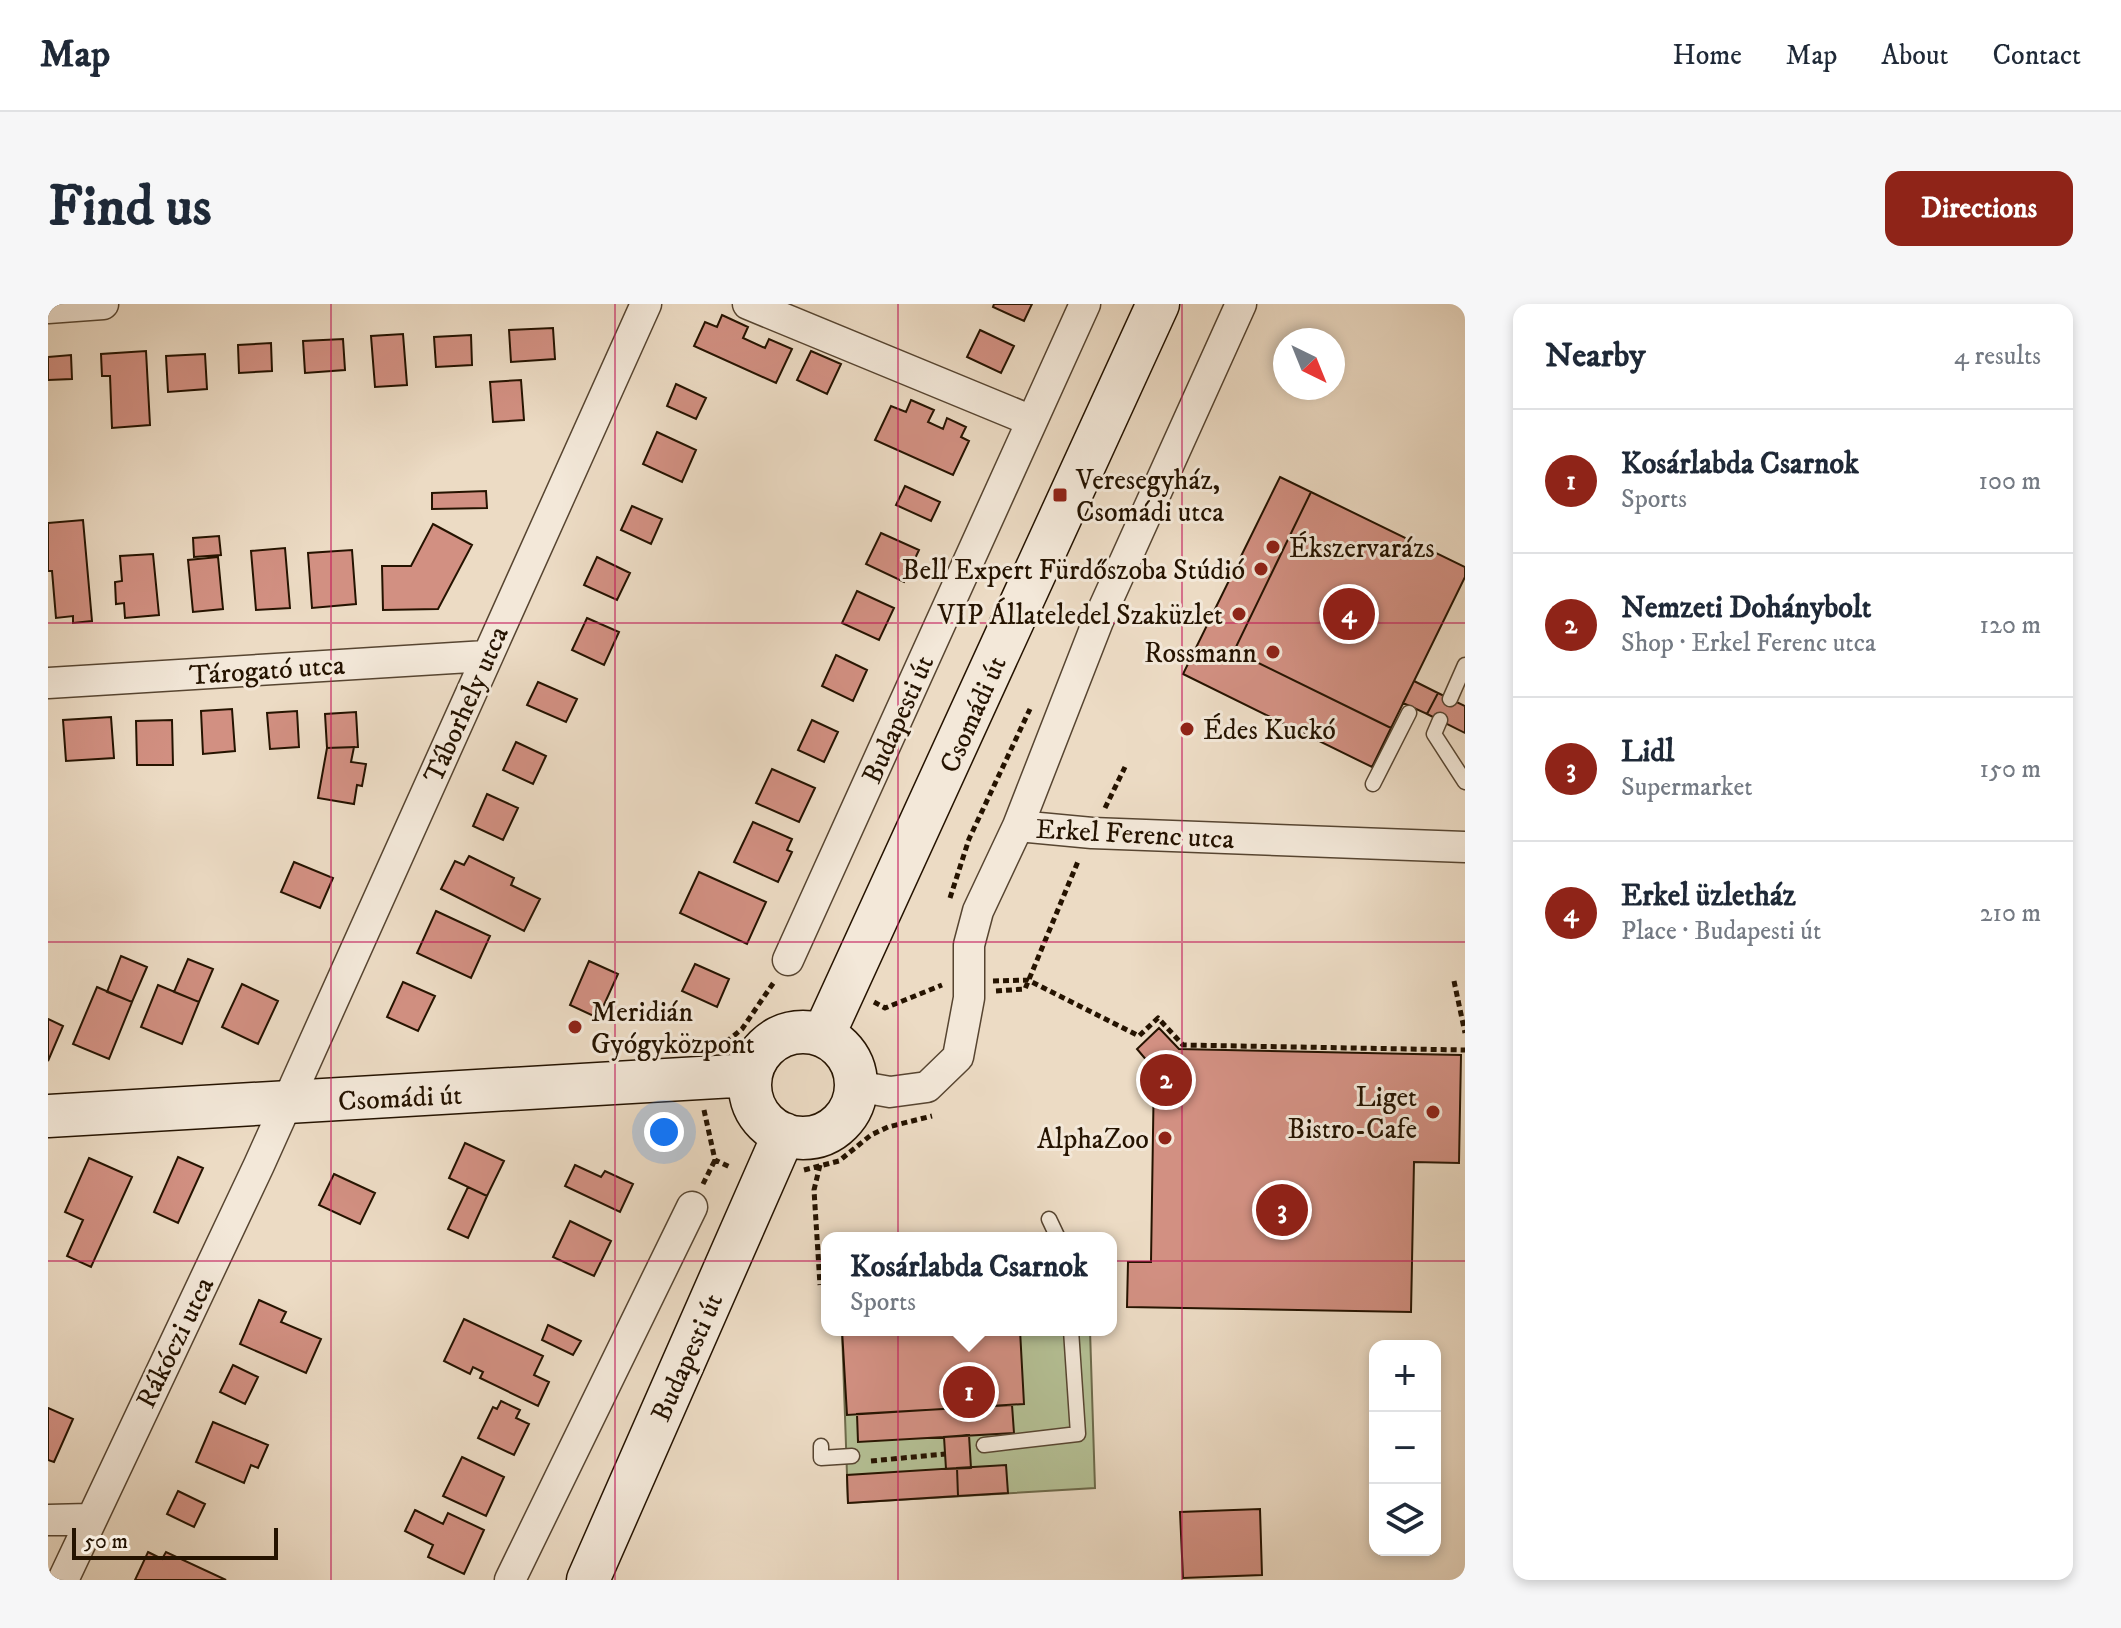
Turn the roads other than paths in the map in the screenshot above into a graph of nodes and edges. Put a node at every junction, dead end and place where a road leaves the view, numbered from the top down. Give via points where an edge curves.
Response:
1 (103, 304) edge
2 (646, 304) edge
3 (748, 304) edge
4 (1085, 304) edge
5 (1158, 304) edge
6 (1241, 304) edge
7 (48, 308) edge
8 (1032, 421) junction
9 (486, 656) junction
10 (1463, 675) edge
11 (48, 683) edge
12 (1450, 699) dead end
13 (1409, 713) dead end
14 (1440, 720) dead end
15 (1465, 782) edge
16 (1373, 784) dead end
17 (1018, 826) junction
18 (1464, 845) edge
19 (788, 960) dead end
20 (823, 1036) junction
21 (751, 1075) junction
22 (856, 1086) junction
23 (285, 1104) junction
24 (48, 1116) edge
25 (784, 1134) junction
26 (692, 1207) dead end
27 (1049, 1219) dead end
28 (1055, 1232) edge
29 (1071, 1336) edge
30 (984, 1445) dead end
31 (821, 1446) dead end
32 (857, 1459) road end
33 (89, 1519) junction
34 (48, 1520) edge
35 (63, 1580) edge
36 (510, 1580) edge
37 (588, 1580) edge

1 - 7 street
2 - 9 street, Táborhely utca
3 - 8 street
4 - 8 street, Budapesti út
5 - 20 main road, Csomádi út
6 - 17 street via 1098,621
8 - 19 street, Budapesti út
9 - 11 street, Tárogató utca
9 - 23 street, Táborhely utca
10 - 12 lane
13 - 16 lane
14 - 15 lane via 1434,734
17 - 18 street, Erkel Ferenc utca via 1086,846
17 - 22 street, Erkel Ferenc utca via 978,911 969,945 969,998 958,1057 927,1087 909,1092
20 - 21 main road via 808,1032 778,1038 766,1047
20 - 22 main road via 848,1056
21 - 23 main road, Csomádi út
21 - 25 main road via 757,1111
22 - 25 main road via 853,1103 833,1129 801,1138
23 - 24 main road, Csomádi út
23 - 33 street, Rákóczi utca
25 - 37 main road, Budapesti út
26 - 36 street, Budapesti út
27 - 28 lane
29 - 30 lane via 1078,1434
31 - 32 lane via 821,1458
33 - 34 street
33 - 35 street, Rákóczi utca

